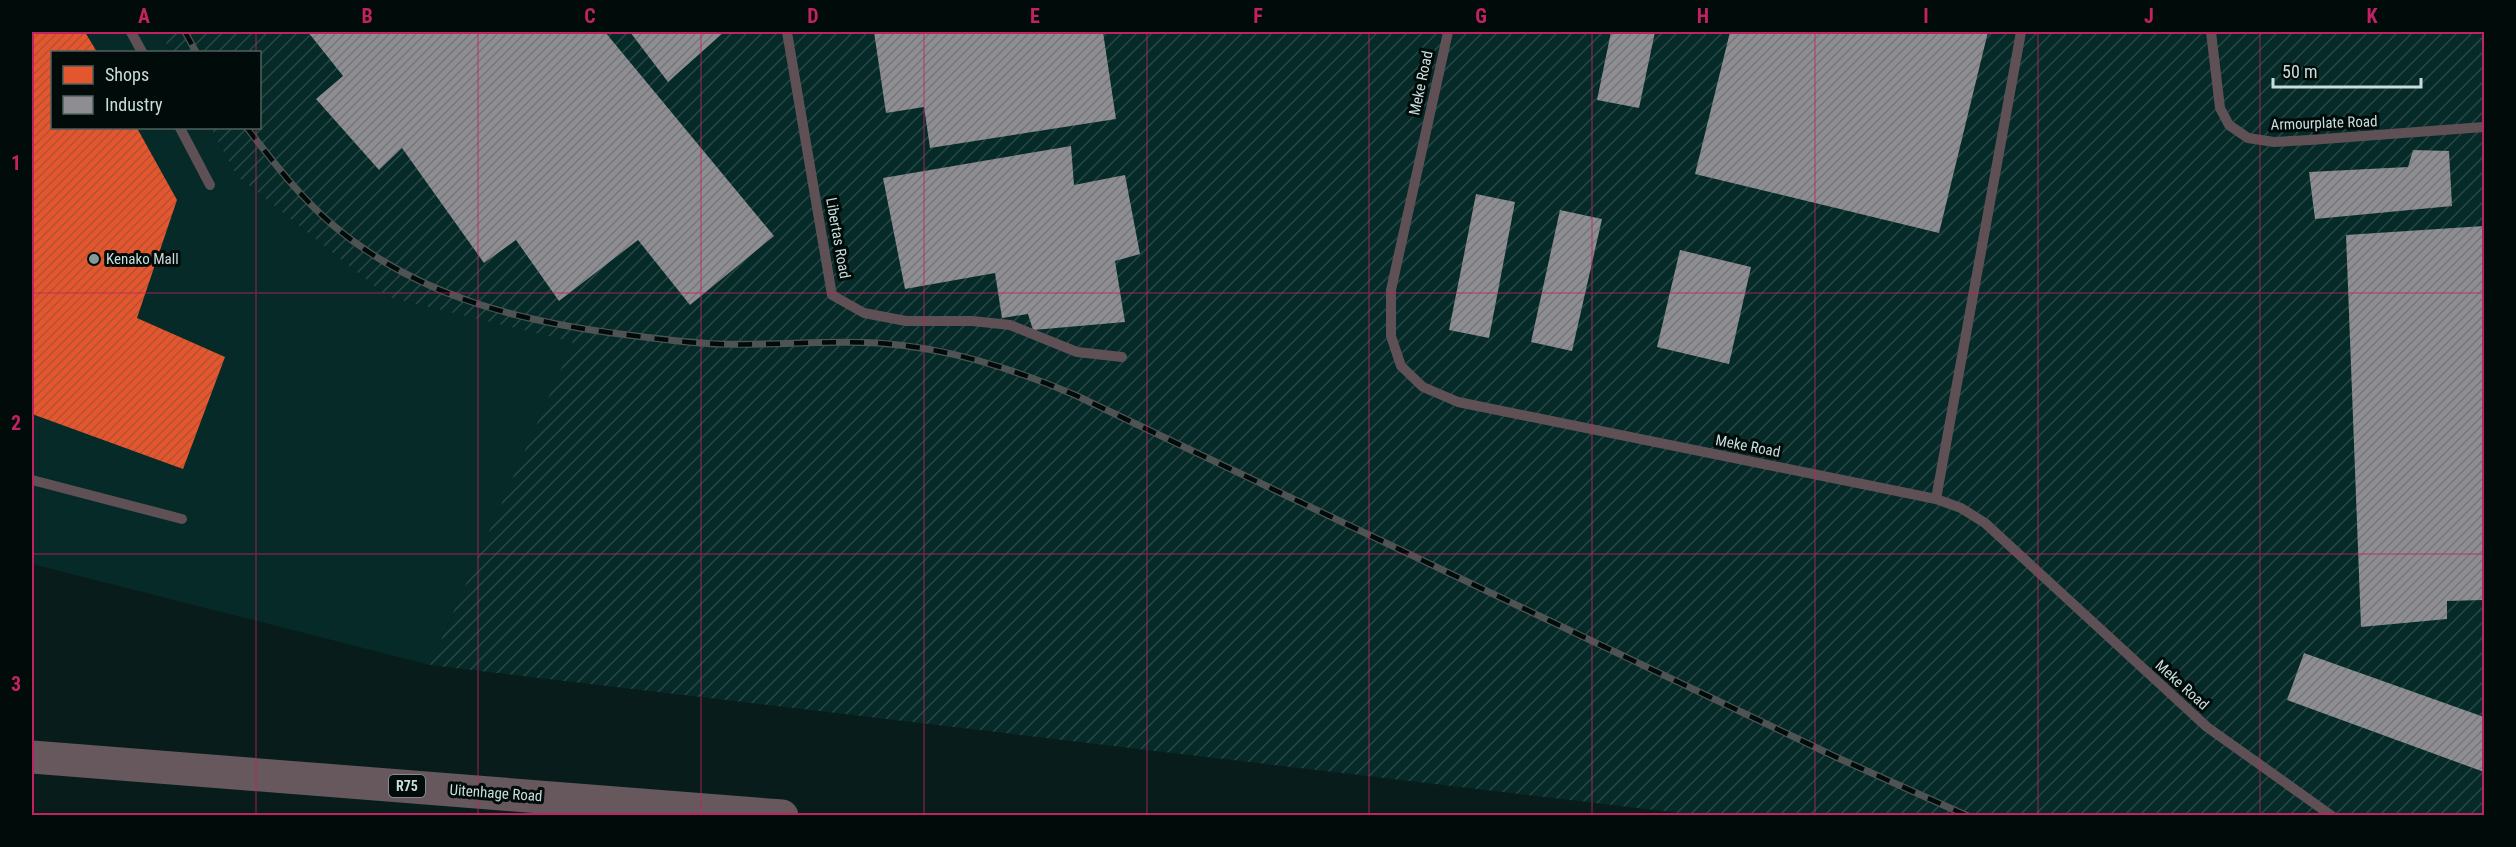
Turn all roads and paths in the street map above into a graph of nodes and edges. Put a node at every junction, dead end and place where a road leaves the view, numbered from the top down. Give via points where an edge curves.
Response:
1 (131, 32) edge
2 (787, 32) edge
3 (1448, 32) edge
4 (2021, 32) edge
5 (2211, 32) edge
6 (141, 51) edge
7 (2484, 127) edge
8 (181, 129) edge
9 (210, 185) dead end
10 (1122, 357) dead end
11 (32, 480) edge
12 (1936, 499) junction
13 (182, 519) dead end
14 (32, 757) edge
15 (782, 816) edge
16 (2332, 816) edge

1 - 6 lane
2 - 10 lane, Libertas Road via 832,295 864,314 906,321 1010,325 1077,352
3 - 12 lane, Meke Road via 1391,290 1391,336 1401,366 1423,387 1458,402
4 - 12 lane
5 - 7 lane, Armourplate Road via 2220,108 2229,125 2248,138 2274,142
8 - 9 lane
11 - 13 lane
12 - 16 lane, Meke Road via 1985,523 2207,727
14 - 15 main road, Uitenhage Road / R75

